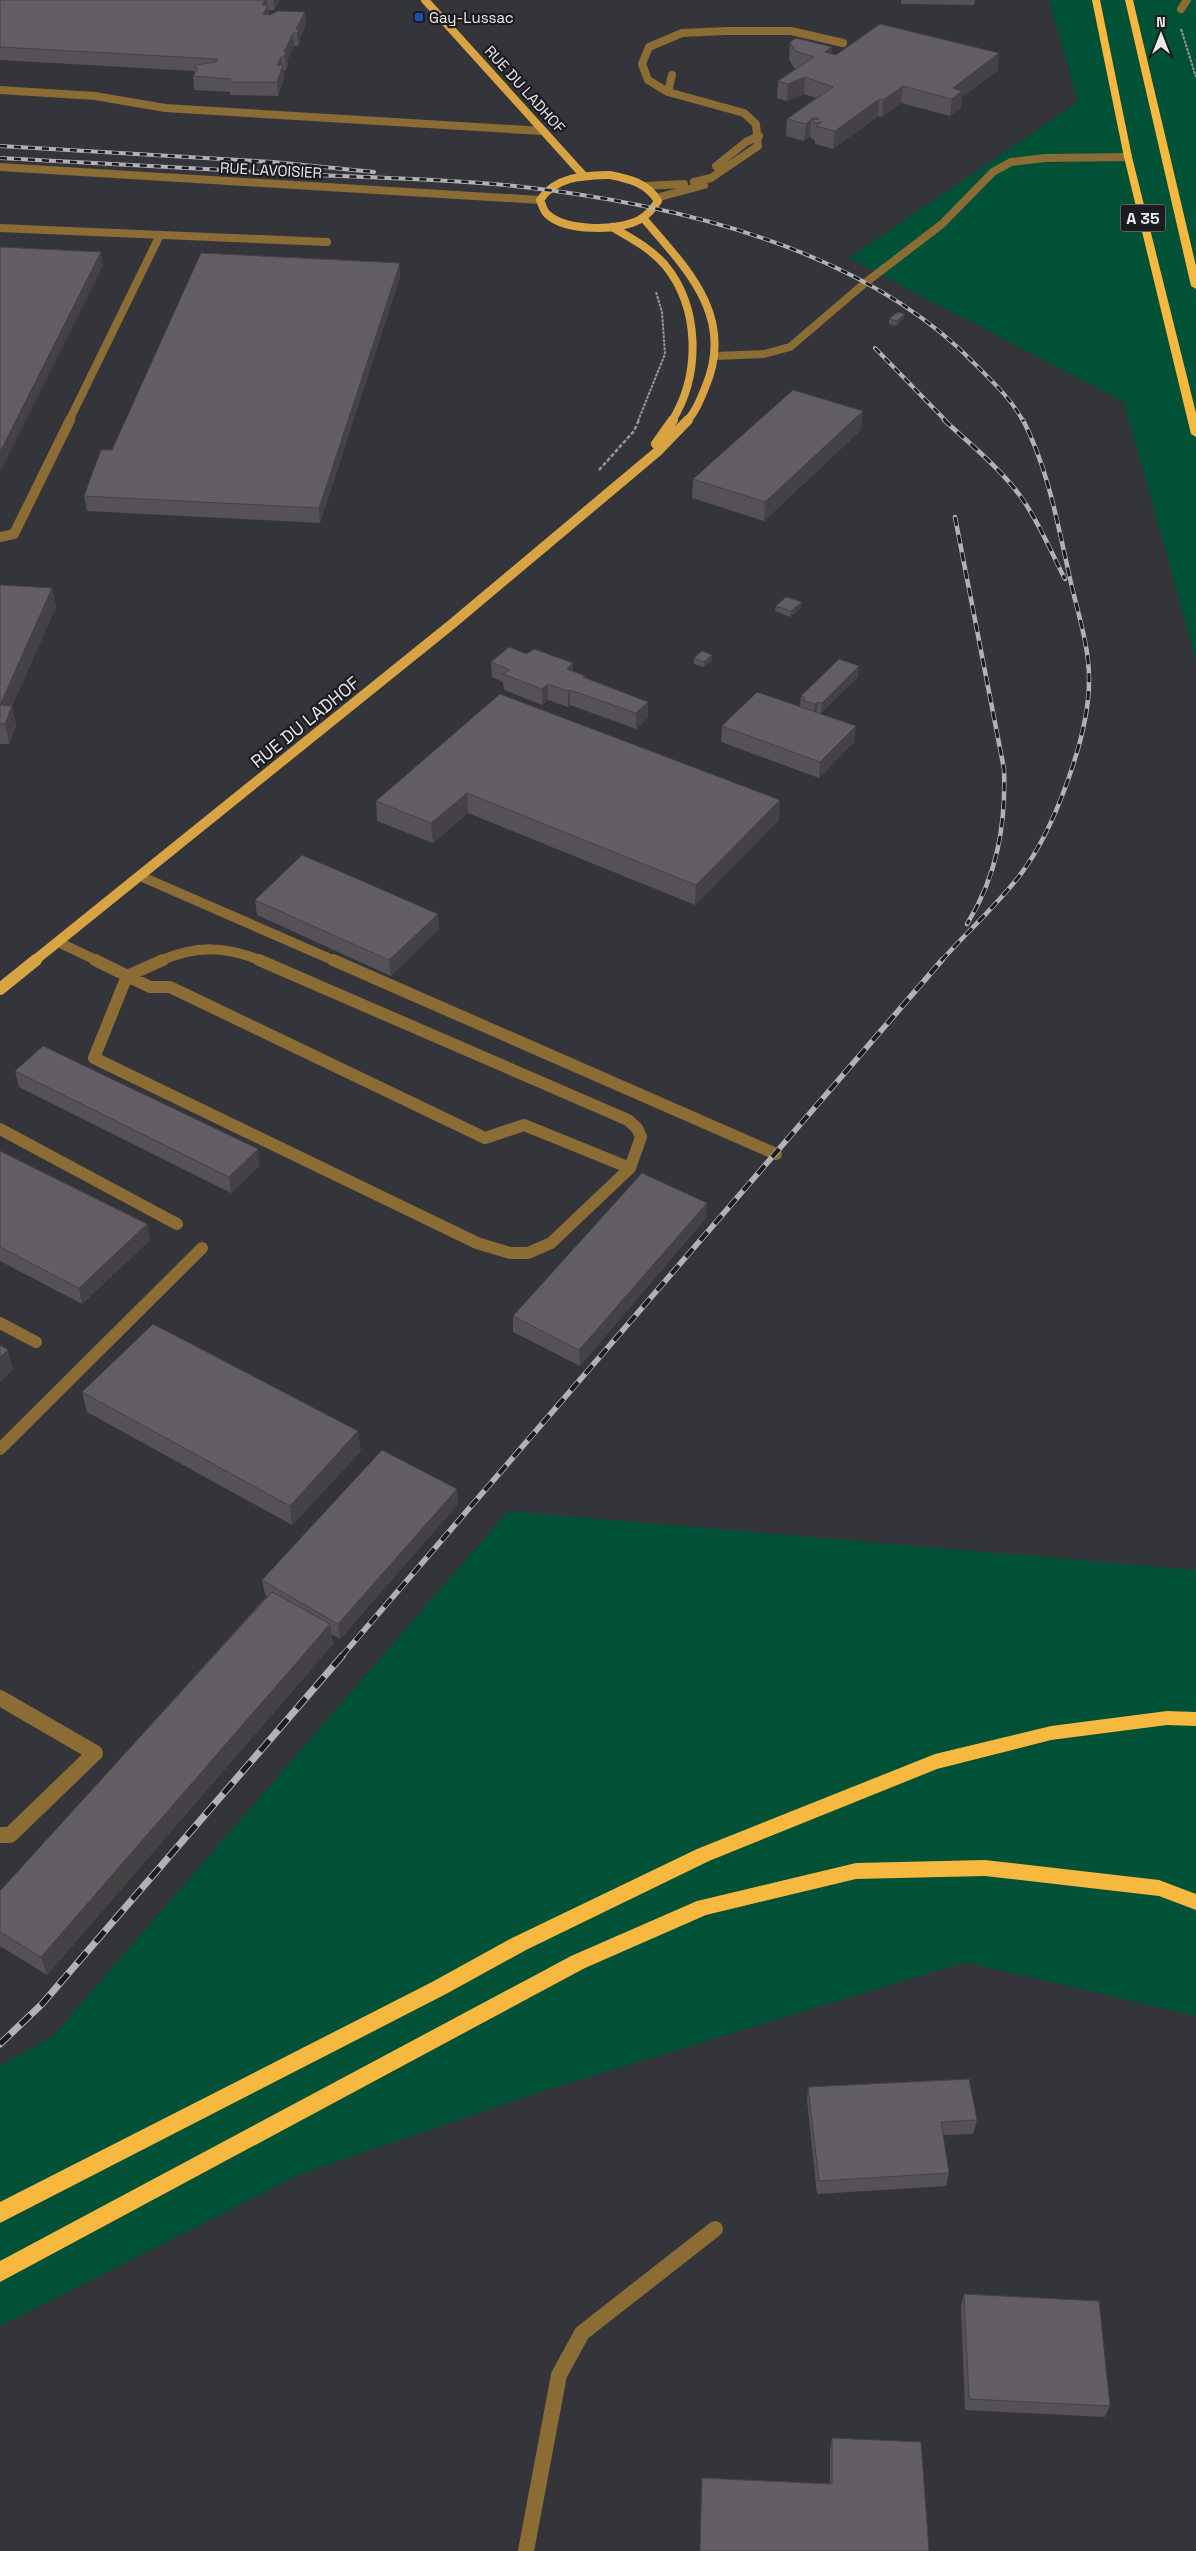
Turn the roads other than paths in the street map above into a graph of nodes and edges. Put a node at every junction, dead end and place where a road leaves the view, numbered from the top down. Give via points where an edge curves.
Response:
1 (425, 0) edge
2 (1096, 0) edge
3 (1129, 0) edge
4 (1187, 0) edge
5 (1181, 9) road end
6 (843, 44) dead end
7 (672, 75) dead end
8 (0, 90) edge
9 (668, 92) junction
10 (543, 131) junction
11 (759, 136) junction
12 (1128, 156) junction
13 (0, 167) edge
14 (584, 176) junction
15 (645, 186) junction
16 (656, 198) junction
17 (540, 200) junction
18 (644, 218) junction
19 (612, 227) junction
20 (0, 228) edge
21 (160, 235) junction
22 (327, 242) dead end
23 (1196, 286) edge
24 (714, 356) junction
25 (1196, 434) edge
26 (628, 476) junction
27 (0, 537) edge
28 (140, 876) junction
29 (58, 942) junction
30 (127, 976) junction
31 (0, 989) edge
32 (0, 1129) edge
33 (776, 1154) dead end
34 (630, 1168) junction
35 (177, 1224) dead end
36 (202, 1248) dead end
37 (0, 1323) edge
38 (36, 1342) dead end
39 (0, 1449) edge
40 (0, 1698) edge
41 (1196, 1719) edge
42 (0, 1835) edge
43 (1196, 1902) edge
44 (0, 2213) edge
45 (714, 2229) dead end
46 (0, 2272) edge
47 (526, 2551) edge

1 - 10 main road, RUE DU LADHOF
2 - 12 highway, A 35
3 - 23 highway, A 35
4 - 5 street
6 - 9 street via 791,31 682,33 649,47 642,64 648,80
7 - 9 street
8 - 10 street via 95,96 165,108
9 - 11 street via 744,113 756,124
10 - 14 main road, RUE DU LADHOF
11 - 15 street via 746,142 694,182
11 - 16 street via 767,144 732,175
12 - 24 street via 1011,162 993,172 942,224 865,283 790,348 764,354
12 - 25 highway, A 35
13 - 17 street, RUE LAVOISIER
14 - 15 main road via 635,180
14 - 17 main road via 559,182 545,190
15 - 16 main road
16 - 18 main road via 655,209
17 - 19 main road via 546,213 566,223
18 - 19 main road
18 - 24 main road, RUE DU LADHOF via 681,262 705,299 714,330
19 - 26 main road, RUE DU LADHOF via 647,248 660,260 678,284 692,324 694,358 679,410 654,447
20 - 21 street
21 - 22 street
21 - 27 street via 14,534
24 - 26 main road, RUE DU LADHOF via 710,377 695,412 657,452
26 - 28 main road, RUE DU LADHOF via 452,624
28 - 29 main road, RUE DU LADHOF
28 - 33 street
29 - 30 street
29 - 31 main road, RUE DU LADHOF
30 - 34 street via 150,986 170,986 485,1138 524,1125
30 - 34 street via 177,954 207,950 238,951 628,1120 641,1137
30 - 34 street via 94,1058 477,1243 510,1253 528,1253 551,1243
32 - 35 street
36 - 39 street
37 - 38 street
40 - 42 street via 95,1753 10,1836
41 - 44 highway via 1167,1718 1051,1733 935,1762 703,1855 519,1944
43 - 46 highway via 1159,1888 985,1868 856,1871 704,1907 578,1962
45 - 47 street via 582,2333 559,2375

